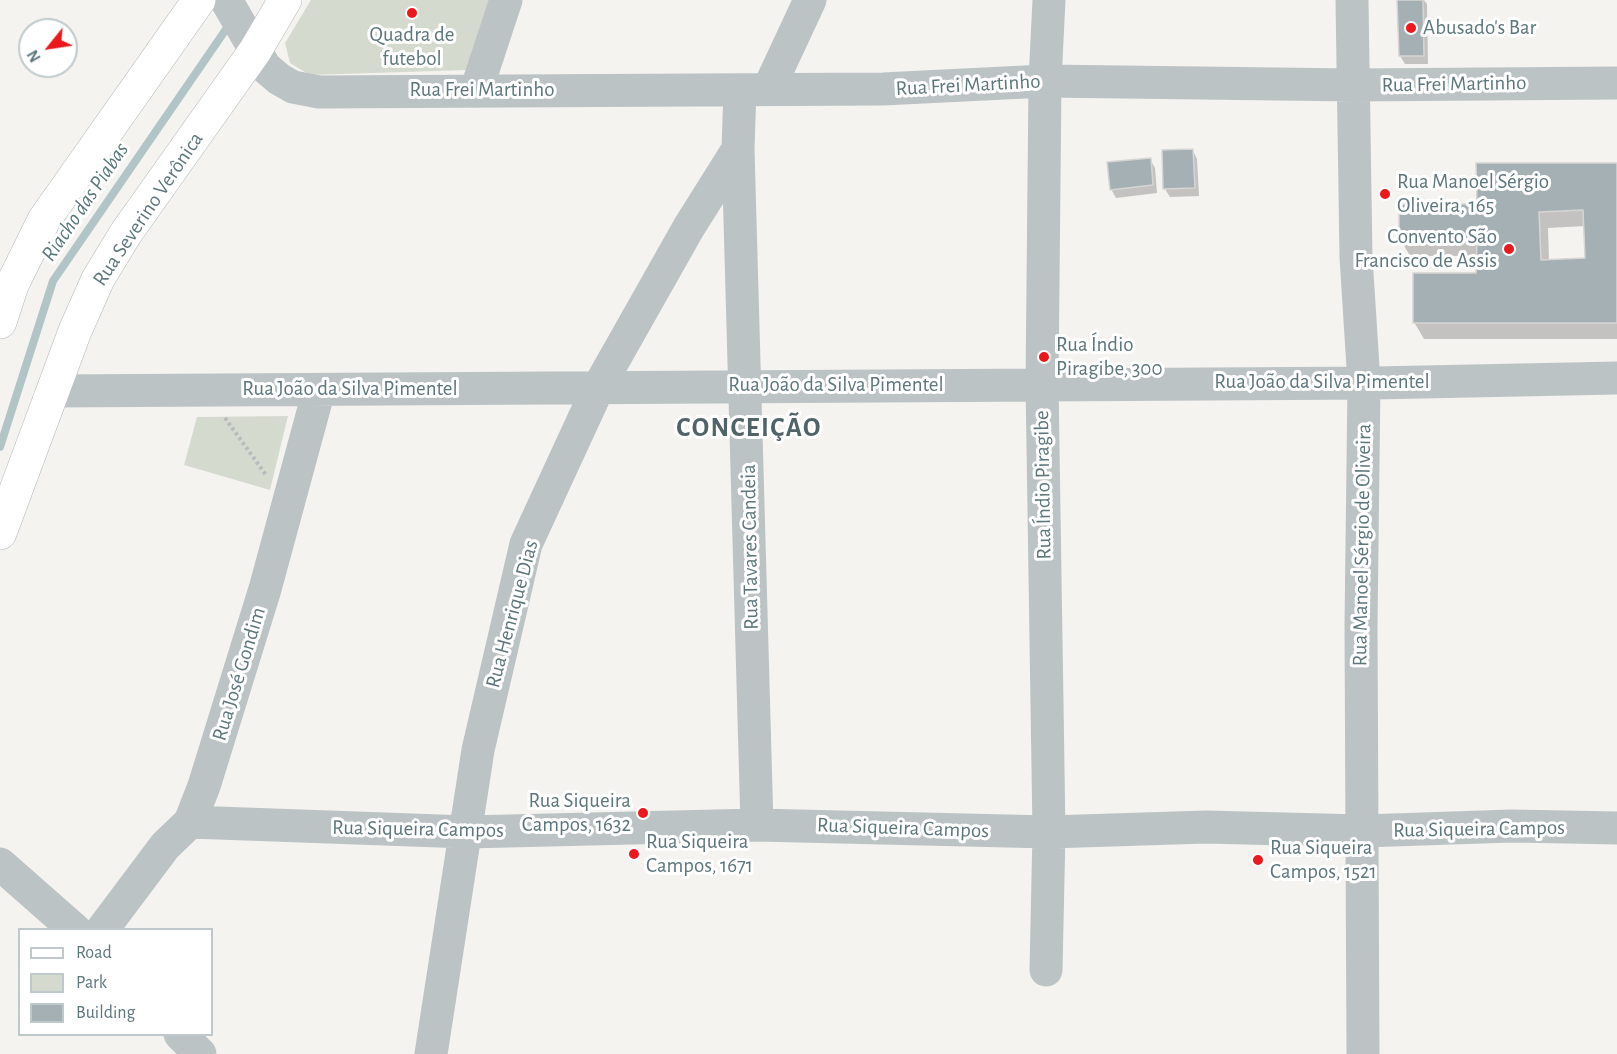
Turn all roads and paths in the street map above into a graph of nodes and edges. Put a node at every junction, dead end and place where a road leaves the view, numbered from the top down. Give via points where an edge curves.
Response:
1 (199, 0) edge
2 (226, 0) edge
3 (285, 0) edge
4 (506, 0) edge
5 (810, 0) edge
6 (1049, 0) edge
7 (1352, 0) edge
8 (255, 51) junction
9 (1045, 81) junction
10 (1617, 82) edge
11 (1355, 85) junction
12 (755, 89) junction
13 (476, 91) junction
14 (738, 149) junction
15 (0, 322) edge
16 (1617, 378) edge
17 (1042, 383) junction
18 (1364, 383) junction
19 (746, 386) junction
20 (598, 388) junction
21 (205, 390) junction
22 (319, 390) junction
23 (55, 391) junction
24 (288, 505) junction
25 (0, 533) edge
26 (190, 822) junction
27 (757, 825) junction
28 (1617, 828) edge
29 (1363, 831) junction
30 (467, 832) junction
31 (1049, 832) junction
32 (0, 864) edge
33 (73, 928) edge
34 (104, 928) edge
35 (1046, 970) dead end
36 (181, 1036) edge
37 (200, 1054) edge
38 (431, 1054) edge
39 (1363, 1054) edge

1 - 15 main road via 44,219 12,285
2 - 8 street, Rua Frei Martinho
3 - 8 main road, Rua Severino Verônica
4 - 13 street
5 - 12 street
6 - 9 street, Rua Índio Piragibe
7 - 11 street, Rua Manoel Sérgio de Oliveira
8 - 13 street, Rua Frei Martinho via 279,79 293,87 319,92
8 - 23 main road, Rua Severino Verônica via 126,233 98,279
9 - 11 street, Rua Frei Martinho
9 - 12 street, Rua Frei Martinho via 883,89
9 - 17 street, Rua Índio Piragibe
10 - 11 street, Rua Frei Martinho
11 - 18 street, Rua Manoel Sérgio de Oliveira via 1356,257
12 - 13 street, Rua Frei Martinho
12 - 14 street, Rua Tavares Candeia
14 - 19 street, Rua Tavares Candeia
14 - 20 street, Rua Henrique Dias
16 - 18 street, Rua João da Silva Pimentel
17 - 18 street, Rua João da Silva Pimentel
17 - 19 street, Rua João da Silva Pimentel
17 - 31 street, Rua Índio Piragibe
18 - 29 street, Rua Manoel Sérgio de Oliveira via 1360,625
19 - 20 street, Rua João da Silva Pimentel
19 - 27 street, Rua Tavares Candeia
20 - 22 street, Rua João da Silva Pimentel
20 - 30 street, Rua Henrique Dias via 526,544 478,750
21 - 22 street, Rua João da Silva Pimentel
21 - 23 street, Rua João da Silva Pimentel
21 - 24 path
22 - 24 street, Rua José Gondim
23 - 25 main road, Rua Severino Verônica
24 - 26 street, Rua José Gondim
26 - 30 street, Rua Siqueira Campos
26 - 34 street, Rua José Gondim via 165,846
27 - 30 street, Rua Siqueira Campos
27 - 31 street, Rua Siqueira Campos
28 - 29 street, Rua Siqueira Campos via 1512,826
29 - 31 street, Rua Siqueira Campos via 1206,827
29 - 39 street, Rua Manoel Sérgio de Oliveira
30 - 38 street, Rua Henrique Dias
31 - 35 street, Rua Índio Piragibe
32 - 33 street
36 - 37 street

